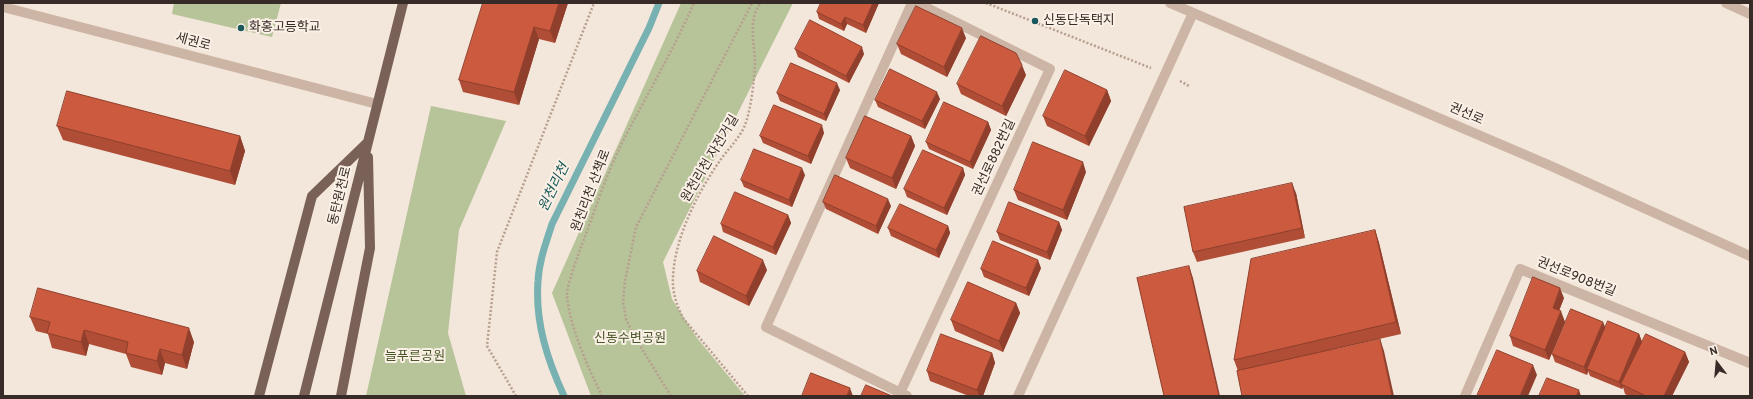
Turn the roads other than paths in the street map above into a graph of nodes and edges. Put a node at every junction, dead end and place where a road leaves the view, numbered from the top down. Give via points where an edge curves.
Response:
1 (403, 3) edge
2 (912, 3) edge
3 (917, 3) edge
4 (1170, 3) edge
5 (1726, 3) edge
6 (3, 7) edge
7 (1193, 13) junction
8 (1750, 14) edge
9 (377, 104) junction
10 (367, 143) junction
11 (1750, 256) edge
12 (1750, 363) edge
13 (904, 395) edge
14 (259, 396) edge
15 (304, 396) edge
16 (341, 396) edge
17 (1018, 396) edge
18 (1465, 396) edge

1 - 9 main road, 동탄원천로
2 - 13 street, 권선로882번길 via 766,327
3 - 13 street, 권선로882번길 via 1050,69
4 - 7 street, 권선로
5 - 8 street
6 - 9 street, 세권로
7 - 11 street, 권선로 via 1550,166
7 - 17 street
9 - 10 main road, 동탄원천로
10 - 14 main road via 312,196
10 - 15 main road, 동탄원천로
10 - 16 main road via 370,248
12 - 18 street, 권선로908번길 via 1520,269

